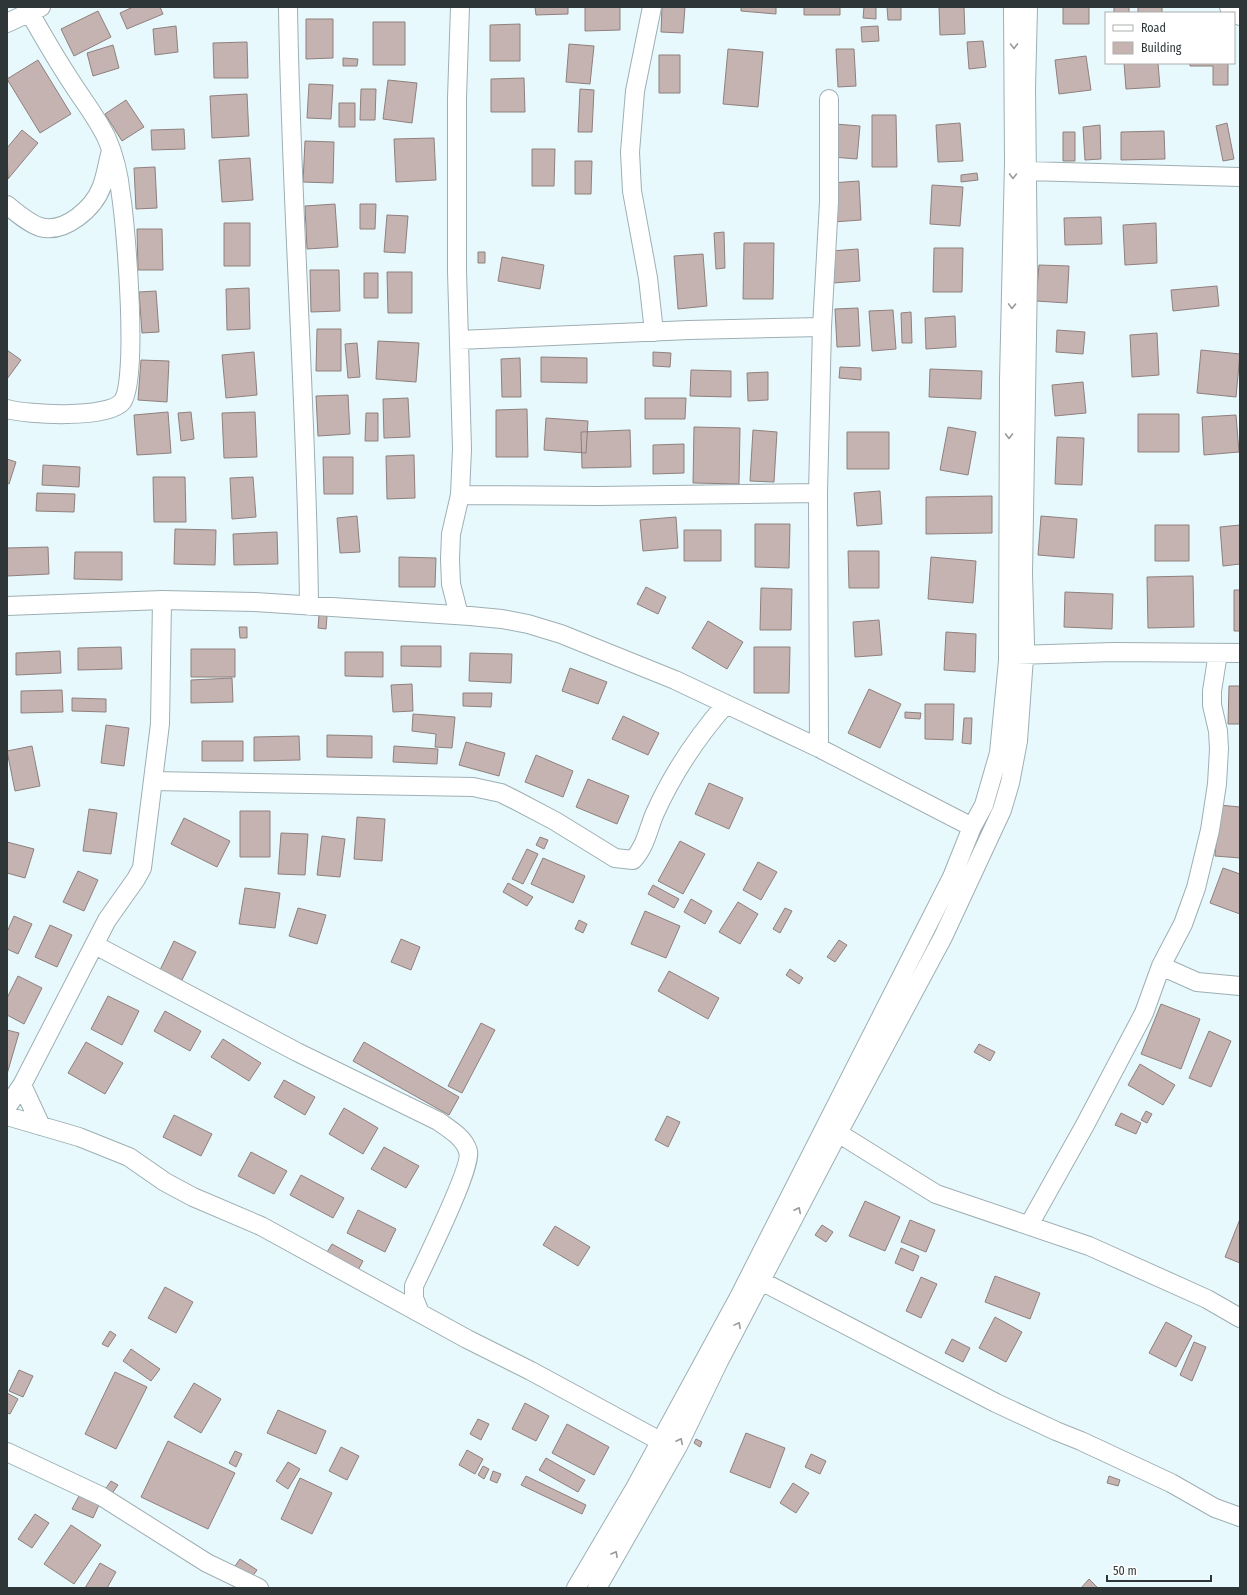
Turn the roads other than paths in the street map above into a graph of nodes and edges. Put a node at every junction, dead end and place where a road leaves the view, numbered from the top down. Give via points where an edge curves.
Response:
1 (288, 7) edge
2 (460, 7) edge
3 (652, 7) edge
4 (1013, 7) edge
5 (1028, 7) edge
6 (1229, 7) edge
7 (36, 10) edge
8 (1240, 16) edge
9 (7, 23) edge
10 (830, 99) dead end
11 (111, 150) junction
12 (1027, 171) junction
13 (1240, 177) edge
14 (7, 205) edge
15 (822, 327) junction
16 (654, 332) junction
17 (459, 340) junction
18 (7, 409) edge
19 (818, 493) junction
20 (460, 496) junction
21 (162, 600) junction
22 (7, 606) edge
23 (309, 606) junction
24 (459, 615) junction
25 (1218, 653) junction
26 (1240, 653) edge
27 (1016, 655) junction
28 (726, 704) junction
29 (819, 748) junction
30 (153, 781) junction
31 (972, 827) junction
32 (95, 945) junction
33 (1161, 966) junction
34 (1240, 986) edge
35 (22, 1085) junction
36 (7, 1108) edge
37 (7, 1116) edge
38 (41, 1126) junction
39 (838, 1133) junction
40 (1028, 1225) junction
41 (762, 1281) junction
42 (420, 1313) junction
43 (1240, 1318) edge
44 (660, 1442) junction
45 (7, 1452) edge
46 (1240, 1518) edge
47 (260, 1588) edge
48 (576, 1588) edge
49 (597, 1588) edge

1 - 23 street via 290,117 308,508
2 - 17 street via 457,98
3 - 16 street via 635,91 630,152 632,191 648,278
4 -> 27 street via 1014,171 1009,380
5 - 12 street
6 - 8 street
7 - 9 street
7 - 11 street via 56,58 107,139
10 - 15 street via 829,202
11 - 14 street via 101,187 82,214 67,224 55,228 40,227
11 - 18 street via 121,195 128,269 130,343 129,383 126,396 121,403 111,408 84,414 45,414
12 - 13 street
12 - 27 street via 1028,275 1024,477
15 - 16 street
15 - 19 street
16 - 17 street
17 - 20 street via 462,449
19 - 20 street
19 - 29 street
20 - 24 street via 451,534 450,559 451,584
21 - 22 street
21 - 23 street
21 - 30 street via 160,724
23 - 24 street
24 - 28 street via 502,619 561,634 675,680
25 - 26 street
25 - 27 street via 1113,652
25 - 33 street via 1212,705 1219,749 1210,830 1196,888 1183,924
27 - 31 street via 999,753 984,805
27 - 39 street via 1015,762 1002,810 943,937
28 - 29 street
28 - 30 street via 702,731 682,763 655,813 640,852 633,860 615,858 555,821 501,793 474,787
29 - 31 street
30 - 32 street via 142,868 107,920
31 - 44 street via 952,877 851,1078 739,1297
32 - 35 street
32 - 42 street via 297,1052 438,1121 465,1144 469,1152 464,1170 414,1286 414,1298
33 - 34 street via 1197,982
33 - 40 street via 1144,1013 1121,1058
35 - 36 street
35 - 38 street
37 - 38 street
38 - 42 street via 129,1156 166,1182 261,1226
39 - 40 street via 936,1194
41 -> 39 street
40 - 43 street via 1090,1246
41 - 46 street via 996,1403 1171,1483 1215,1508
49 -> 41 street via 678,1446 719,1361
42 - 44 street
44 - 48 street
45 - 47 street via 101,1496 207,1563

